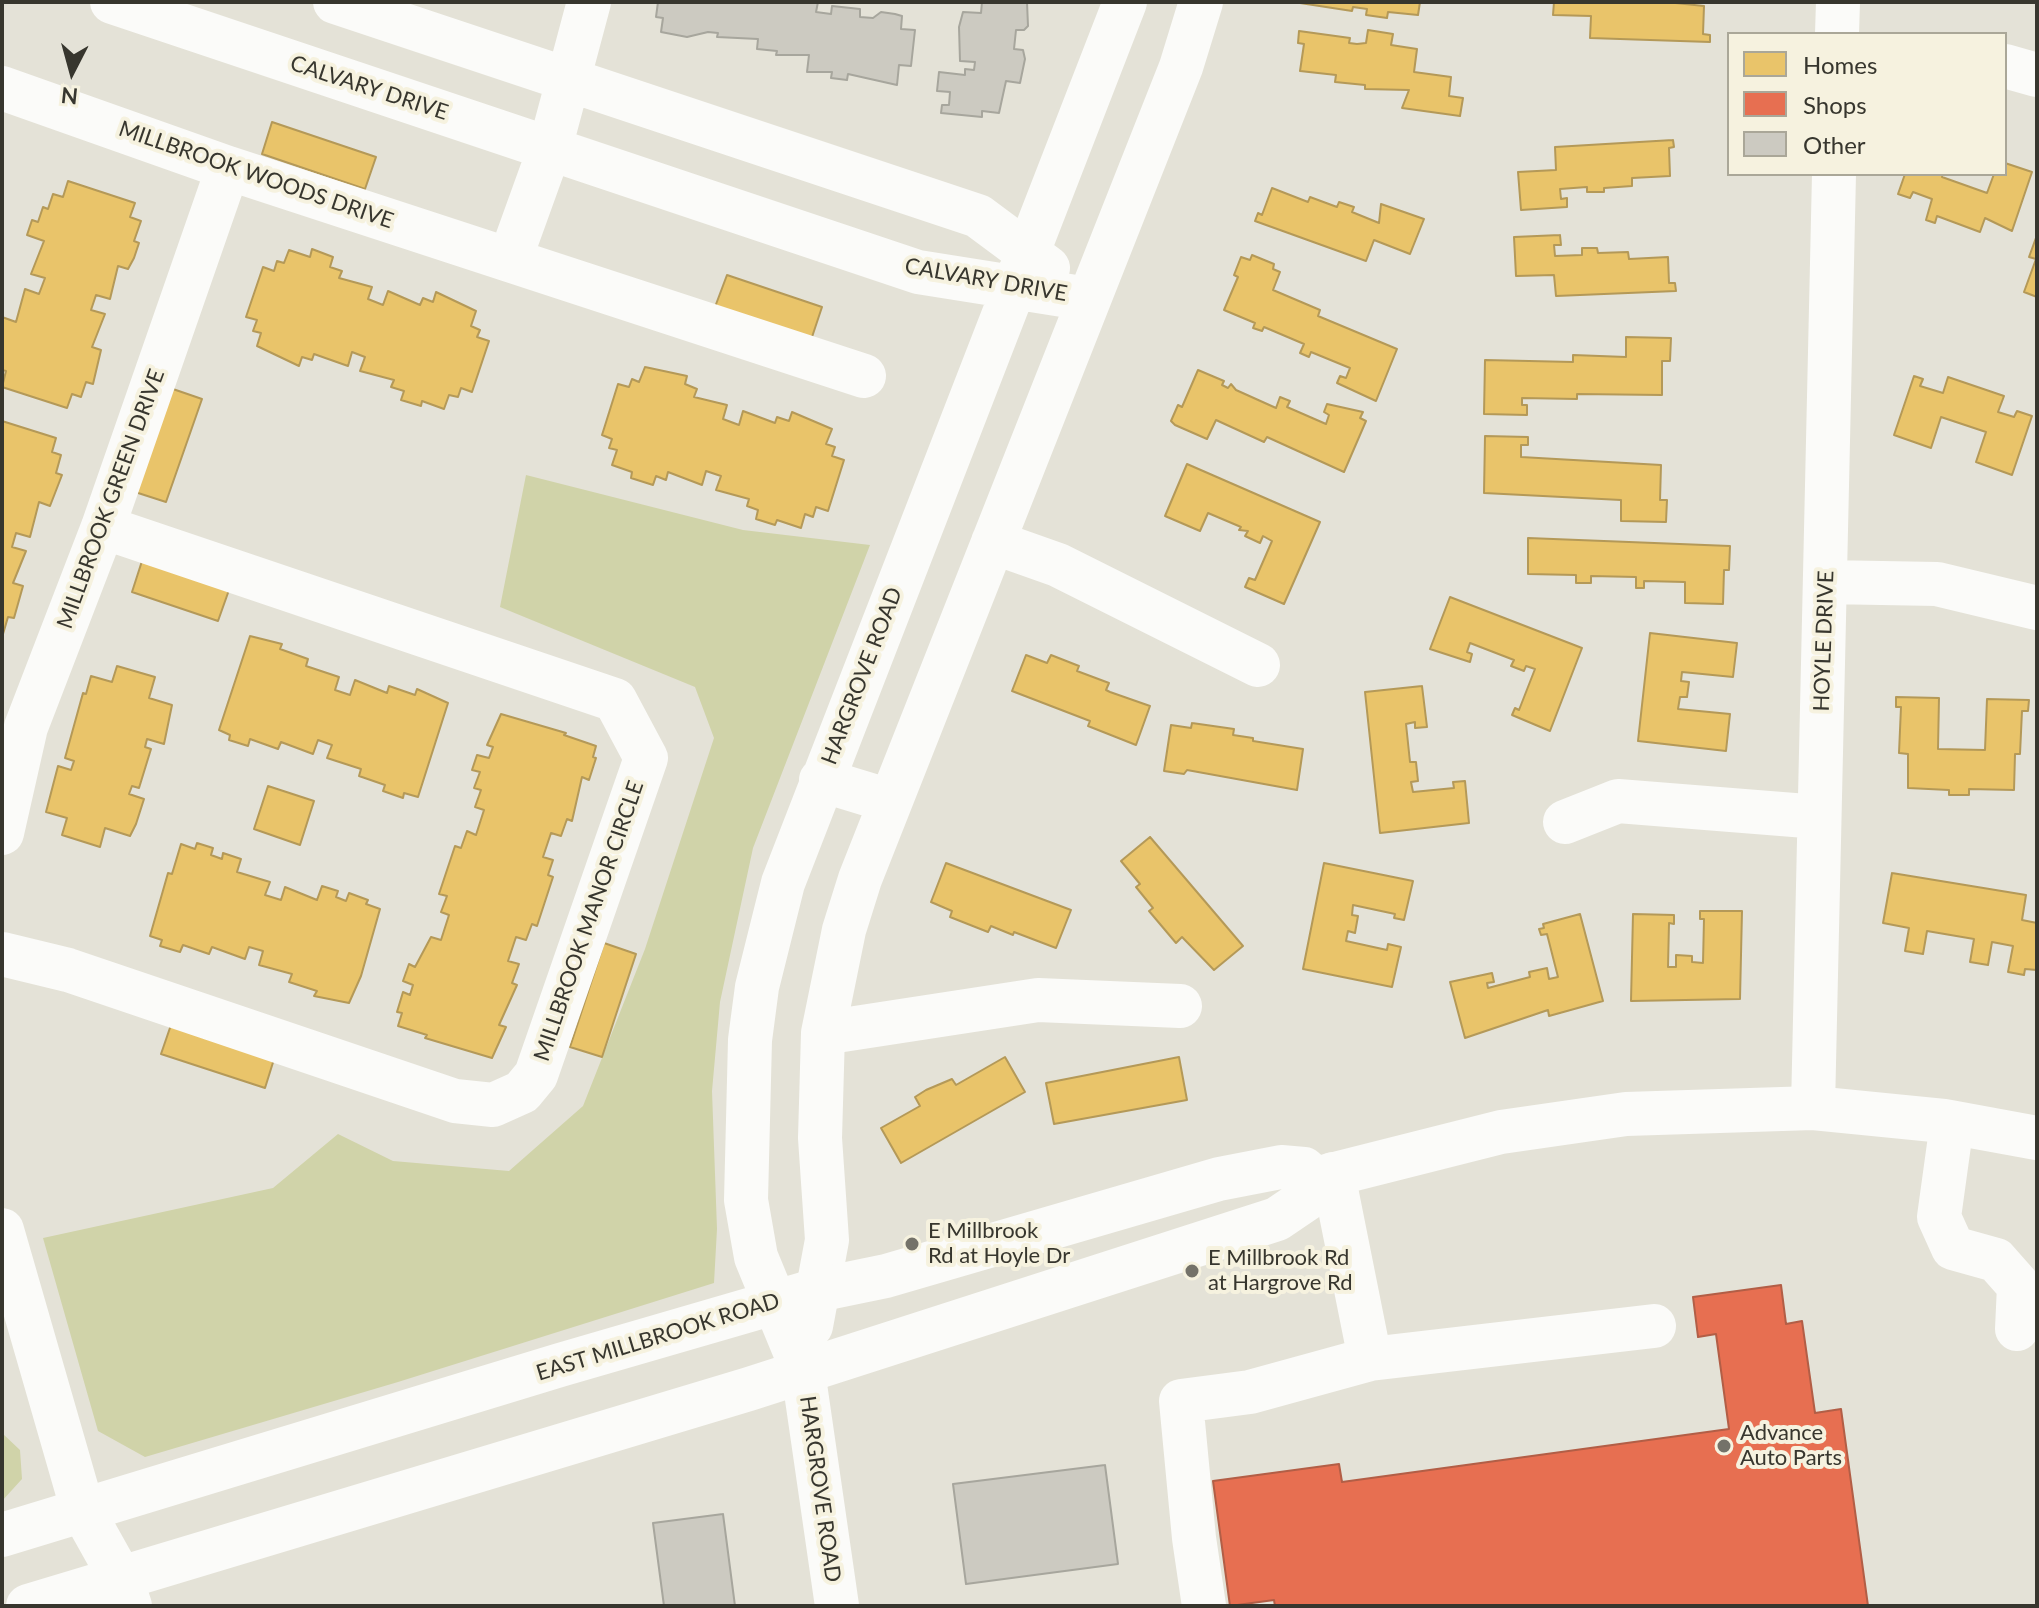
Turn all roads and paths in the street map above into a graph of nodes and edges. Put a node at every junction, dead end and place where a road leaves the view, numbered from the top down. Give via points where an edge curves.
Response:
1 (112, 2) edge
2 (335, 2) edge
3 (589, 2) edge
4 (1125, 2) edge
5 (1201, 2) edge
6 (1838, 2) edge
7 (1837, 32) edge
8 (574, 65) junction
9 (2007, 67) edge
10 (2037, 75) edge
11 (2, 88) edge
12 (550, 148) junction
13 (228, 168) junction
14 (1834, 176) edge
15 (510, 259) junction
16 (1020, 270) junction
17 (1088, 299) junction
18 (864, 376) dead end
19 (103, 527) junction
20 (993, 542) junction
21 (1826, 582) junction
22 (2037, 608) edge
23 (1258, 665) dead end
24 (14, 723) edge
25 (821, 780) junction
26 (890, 801) junction
27 (1819, 817) junction
28 (1565, 822) dead end
29 (2, 833) edge
30 (2, 954) edge
31 (1180, 1006) dead end
32 (823, 1033) junction
33 (1813, 1108) junction
34 (1952, 1123) junction
35 (2037, 1138) edge
36 (1324, 1177) junction
37 (5, 1251) edge
38 (818, 1290) junction
39 (774, 1302) junction
40 (1654, 1326) dead end
41 (2017, 1329) dead end
42 (1370, 1359) junction
43 (803, 1371) junction
44 (83, 1511) junction
45 (2, 1535) edge
46 (125, 1592) edge
47 (56, 1602) edge
48 (837, 1606) edge
49 (1204, 1606) edge

1 - 12 street, CALVARY DRIVE
2 - 8 street, CALVARY DRIVE
3 - 8 street
4 - 16 street, HARGROVE ROAD
5 - 17 street, HARGROVE ROAD via 1181,67
6 - 7 street
8 - 12 street
8 - 16 street, CALVARY DRIVE via 978,216
9 - 10 street
11 - 13 street, MILLBROOK WOODS DRIVE
12 - 15 street
12 - 16 street, CALVARY DRIVE via 918,272
13 - 15 street, MILLBROOK WOODS DRIVE
13 - 19 street, MILLBROOK GREEN DRIVE
14 - 21 street, HOYLE DRIVE
15 - 18 street, MILLBROOK WOODS DRIVE
16 - 17 street, CALVARY DRIVE
16 - 25 street, HARGROVE ROAD
17 - 20 street, HARGROVE ROAD
19 - 24 street, MILLBROOK GREEN DRIVE
19 - 30 street, MILLBROOK MANOR CIRCLE via 615,700 646,758 536,1075 522,1092 493,1105 455,1101 68,970
20 - 23 street via 1058,565
20 - 26 street, HARGROVE ROAD
21 - 22 street via 1937,584
21 - 27 street, HOYLE DRIVE
24 - 29 street, MILLBROOK GREEN DRIVE
25 - 26 street
25 - 39 street, HARGROVE ROAD via 768,934 750,1040 746,1200 756,1257
26 - 32 street, HARGROVE ROAD via 844,930
27 - 28 street via 1618,801
27 - 33 street, HOYLE DRIVE
31 - 32 street via 1038,1000
32 - 38 street, HARGROVE ROAD via 820,1138 827,1240
33 - 34 street, EAST MILLBROOK ROAD
33 - 36 street, EAST MILLBROOK ROAD via 1720,1108 1558,1122
34 - 35 street, EAST MILLBROOK ROAD
34 - 41 street via 1939,1217 1953,1248 1996,1260 2019,1286
36 - 38 street, EAST MILLBROOK ROAD via 1304,1169 1260,1169 886,1276
36 - 42 street
36 - 43 street via 1308,1198 1277,1219
37 - 44 street
38 - 39 street, EAST MILLBROOK ROAD
38 - 43 street, HARGROVE ROAD
39 - 43 street, HARGROVE ROAD
39 - 44 street, EAST MILLBROOK ROAD
40 - 42 street
42 - 49 street via 1250,1392 1181,1401
43 - 46 street
43 - 48 street, HARGROVE ROAD
44 - 45 street, EAST MILLBROOK ROAD
44 - 46 street
44 - 47 street
46 - 47 street

